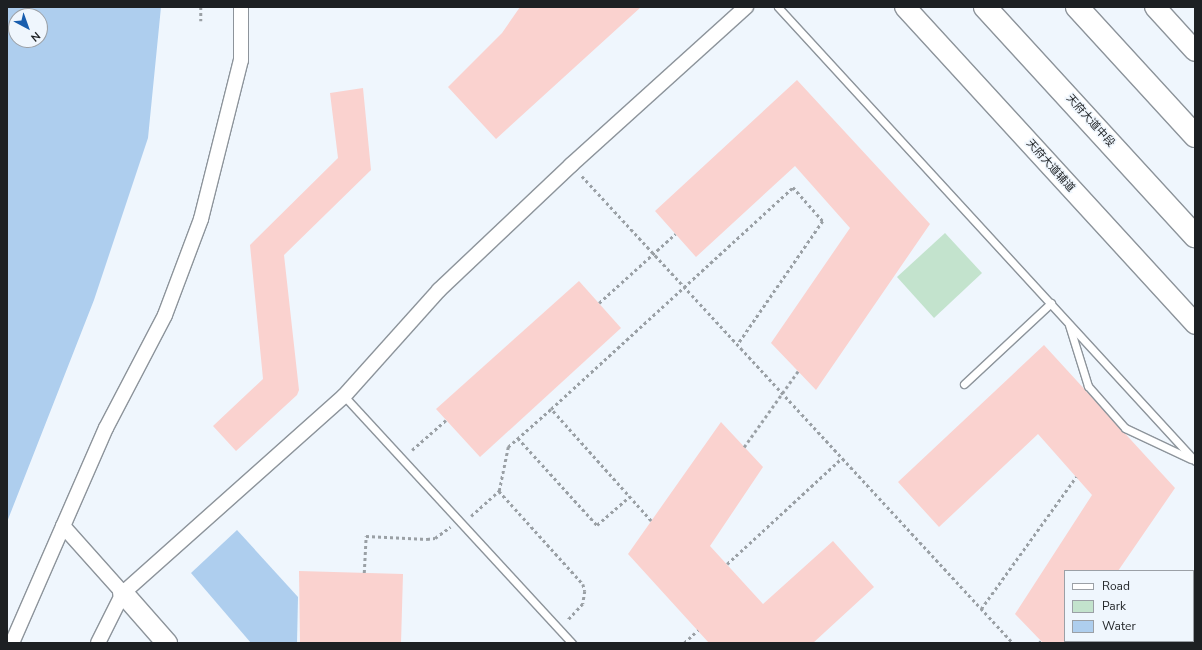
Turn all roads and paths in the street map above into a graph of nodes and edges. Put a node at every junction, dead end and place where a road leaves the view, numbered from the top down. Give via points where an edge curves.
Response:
1 (201, 7) edge
2 (242, 7) edge
3 (746, 7) edge
4 (778, 7) edge
5 (905, 7) edge
6 (985, 7) edge
7 (1077, 7) edge
8 (1155, 7) edge
9 (201, 21) dead end
10 (1195, 51) edge
11 (1195, 136) edge
12 (571, 165) junction
13 (676, 234) dead end
14 (1195, 236) edge
15 (654, 253) junction
16 (685, 287) junction
17 (599, 303) dead end
18 (1051, 304) junction
19 (1068, 322) junction
20 (1195, 324) edge
21 (738, 344) junction
22 (798, 372) dead end
23 (964, 384) dead end
24 (782, 393) junction
25 (344, 396) junction
26 (551, 409) junction
27 (446, 420) dead end
28 (518, 438) junction
29 (744, 447) dead end
30 (403, 458) junction
31 (842, 458) junction
32 (1195, 461) edge
33 (1076, 477) dead end
34 (499, 491) junction
35 (629, 496) junction
36 (461, 521) junction
37 (651, 521) dead end
38 (63, 526) junction
39 (727, 564) dead end
40 (364, 573) dead end
41 (123, 593) junction
42 (981, 609) junction
43 (558, 628) junction
44 (698, 630) dead end
45 (12, 643) edge
46 (98, 643) edge
47 (167, 643) edge
48 (572, 643) edge
49 (684, 643) edge
50 (1013, 643) edge

1 - 9 path
2 - 38 street via 241,60 201,219 165,316 106,428
3 - 12 street
4 - 18 lane
5 - 20 street, 天府大道辅道
6 - 14 main road, 天府大道中段
7 - 11 main road
8 - 10 street
12 - 15 path
12 - 25 street via 439,290
13 - 15 path, bridge
15 - 16 path
15 - 17 path, bridge
16 - 21 path
16 - 21 path via 793,187 823,221
16 - 26 path
18 - 19 lane
18 - 23 lane
19 - 32 lane
19 - 32 lane via 1088,386 1125,428
21 - 24 path
22 - 24 path, bridge
24 - 29 path, bridge
24 - 31 path
25 - 30 lane
25 - 41 street
26 - 28 path
26 - 35 path
27 - 30 path
28 - 34 path via 508,447
28 - 35 path via 597,525
30 - 36 lane
31 - 39 path
31 - 42 path
33 - 42 path
34 - 36 path
34 - 43 path via 583,584 583,604
35 - 37 path
36 - 40 path via 435,538 366,536
36 - 43 lane
38 - 41 street
38 - 45 street
41 - 46 street
41 - 47 street
42 - 50 path
43 - 48 lane
44 - 49 path

